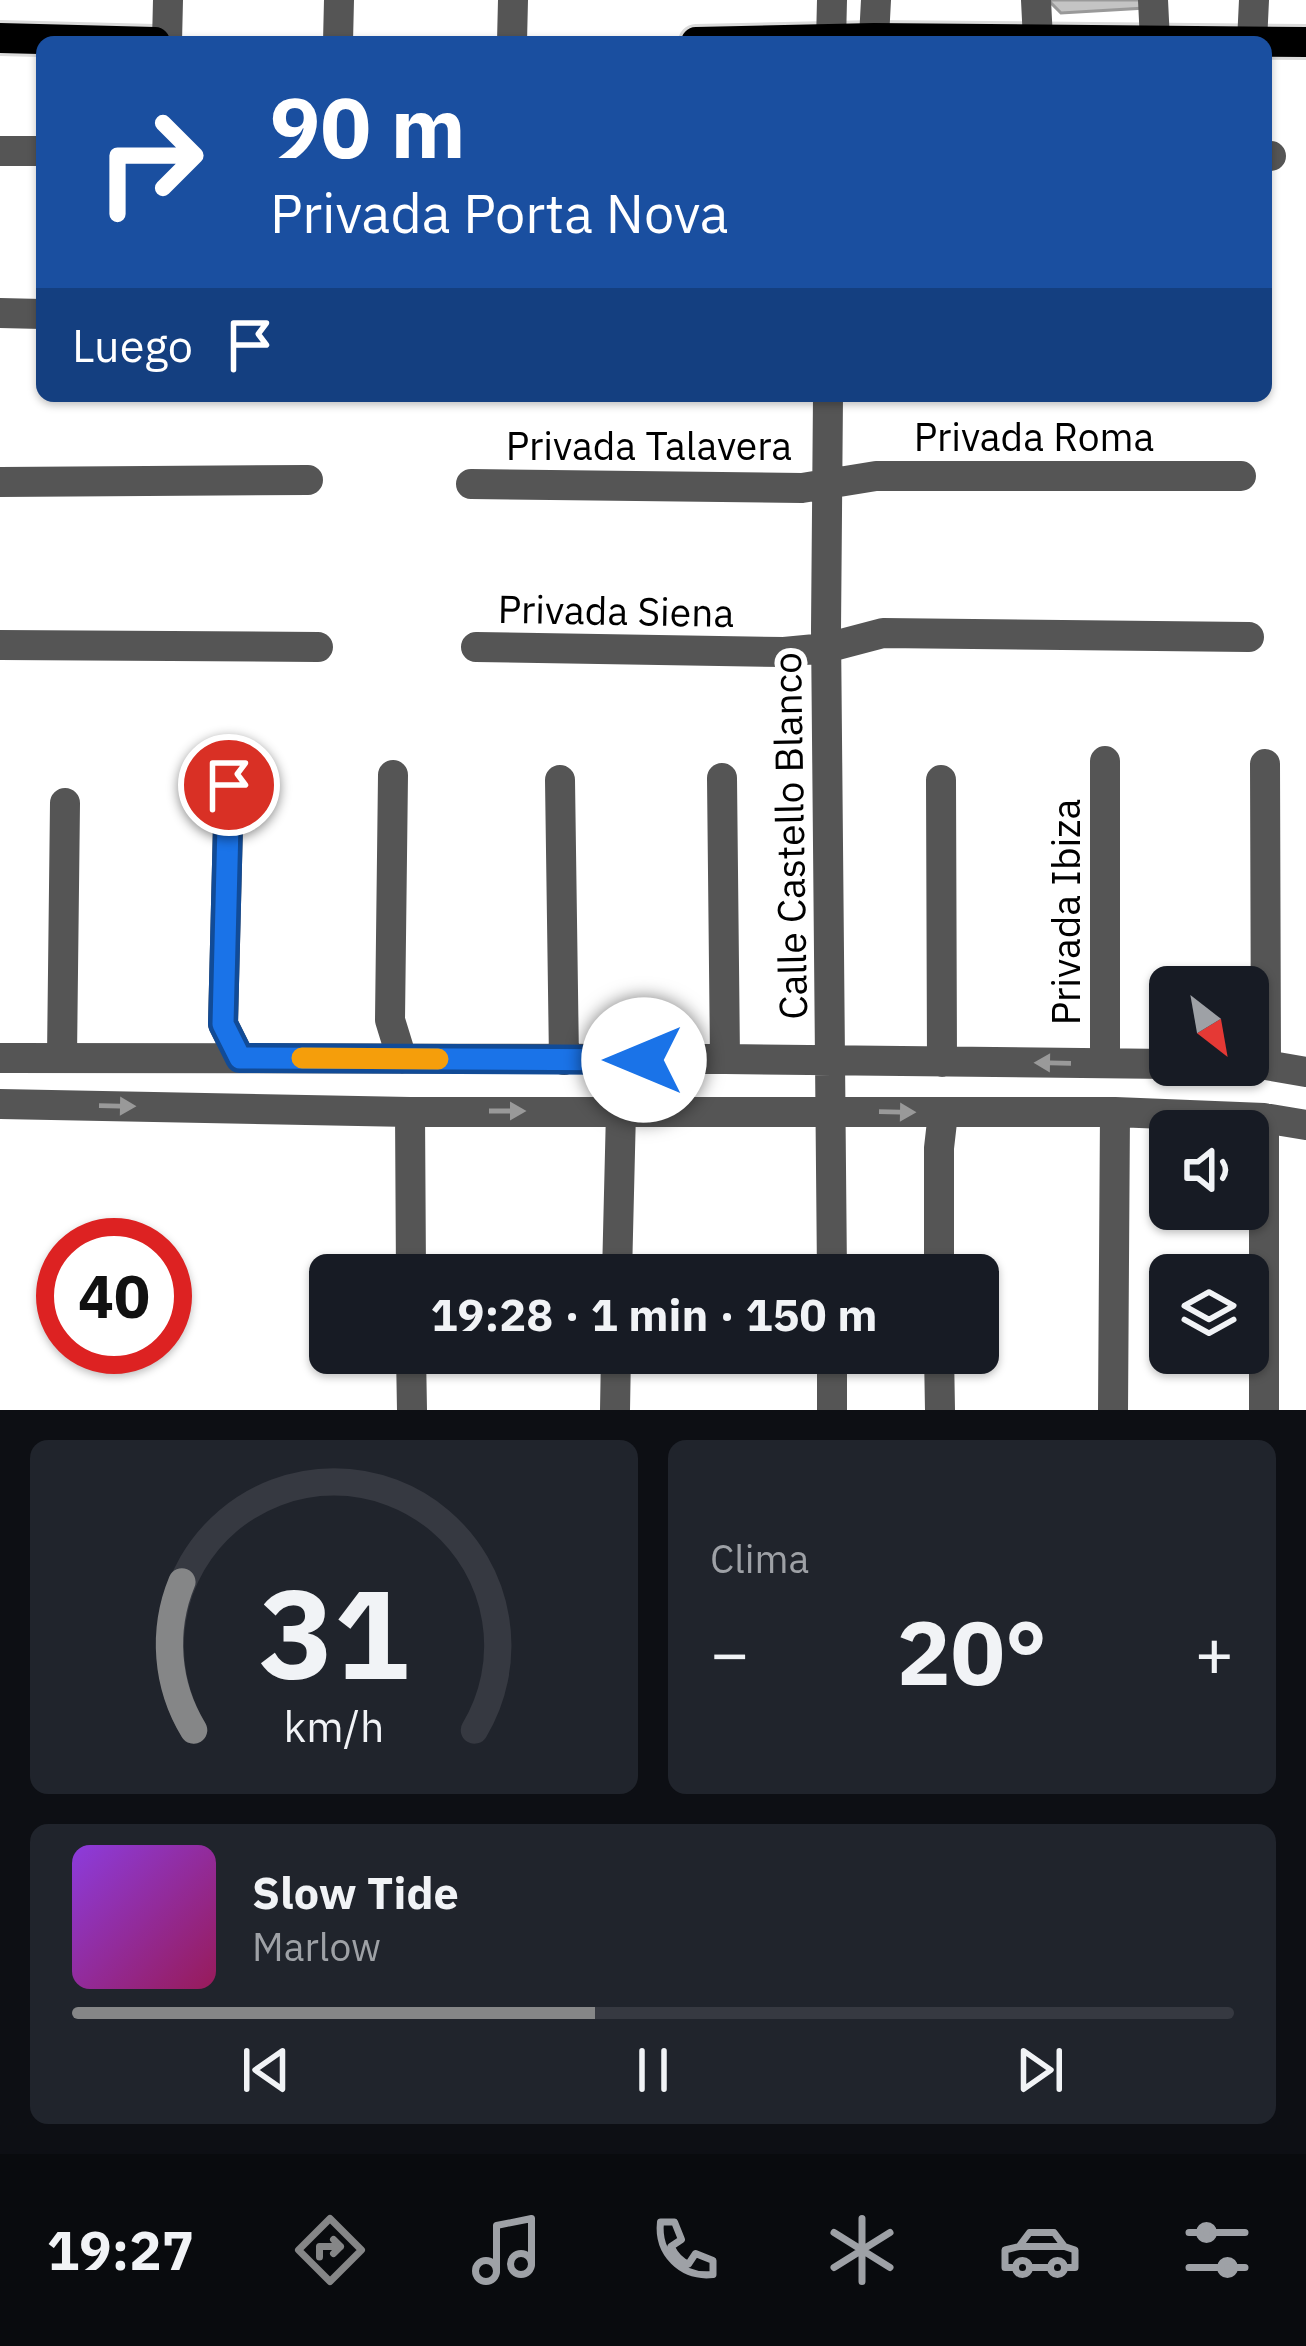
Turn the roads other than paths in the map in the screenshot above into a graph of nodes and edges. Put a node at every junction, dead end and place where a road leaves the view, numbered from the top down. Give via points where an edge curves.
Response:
1 (168, 0) edge
2 (338, 0) edge
3 (513, 0) edge
4 (832, 0) edge
5 (876, 0) edge
6 (1036, 0) edge
7 (1153, 0) edge
8 (1254, 0) edge
9 (167, 36) edge
10 (338, 36) edge
11 (512, 36) edge
12 (831, 36) edge
13 (874, 36) edge
14 (1038, 36) edge
15 (1155, 36) edge
16 (1252, 36) edge
17 (0, 38) edge
18 (36, 39) edge
19 (1272, 42) edge
20 (1306, 42) edge
21 (0, 151) edge
22 (36, 151) edge
23 (0, 313) edge
24 (36, 314) edge
25 (828, 402) edge
26 (1241, 476) dead end
27 (308, 481) dead end
28 (0, 482) edge
29 (471, 484) dead end
30 (827, 484) junction
31 (1249, 638) dead end
32 (0, 646) edge
33 (318, 647) dead end
34 (476, 647) dead end
35 (826, 648) junction
36 (1105, 761) dead end
37 (1265, 764) dead end
38 (393, 775) dead end
39 (722, 778) dead end
40 (560, 780) dead end
41 (941, 780) dead end
42 (229, 785) dead end
43 (65, 803) dead end
44 (1260, 966) edge
45 (0, 1058) edge
46 (62, 1058) junction
47 (240, 1058) junction
48 (402, 1059) junction
49 (725, 1059) junction
50 (564, 1060) junction
51 (832, 1060) junction
52 (941, 1062) junction
53 (1105, 1063) junction
54 (1149, 1064) edge
55 (1269, 1067) edge
56 (1306, 1072) edge
57 (0, 1104) edge
58 (621, 1111) junction
59 (832, 1111) junction
60 (410, 1112) junction
61 (1115, 1112) junction
62 (943, 1113) junction
63 (1149, 1113) edge
64 (1269, 1119) edge
65 (1306, 1125) edge
66 (1264, 1230) edge
67 (411, 1254) edge
68 (618, 1254) edge
69 (832, 1254) edge
70 (939, 1254) edge
71 (411, 1374) edge
72 (616, 1374) edge
73 (832, 1374) edge
74 (939, 1374) edge
75 (412, 1410) edge
76 (616, 1410) edge
77 (832, 1410) edge
78 (940, 1410) edge
79 (1113, 1410) edge
80 (1264, 1410) edge

1 - 9 street
2 - 10 street
3 - 11 street
4 - 12 street
5 - 13 street
6 - 14 street
7 - 15 street
8 - 16 street
17 - 18 main road
19 - 20 main road
21 - 22 street
23 - 24 street
25 - 30 street, Calle Castello Blanco
26 - 30 street, Privada Roma via 876,476
27 - 28 street
29 - 30 street, Privada Talavera
30 - 35 street, Calle Castello Blanco
31 - 35 street, Privada Siena via 883,633
32 - 33 street
34 - 35 street, Privada Siena
35 - 51 street, Calle Castello Blanco
36 - 53 street, Privada Ibiza
37 - 44 street
38 - 48 street via 389,1021
39 - 49 street
40 - 50 street
41 - 52 street
42 - 47 street via 223,1024
43 - 46 street
45 - 46 street
46 - 47 street
47 - 48 street
48 - 50 street
49 - 50 street
49 - 51 street
51 - 52 street
51 - 59 street, Calle Castello Blanco
53 -> 52 street
53 - 54 street
55 - 56 street
57 -> 60 street
58 - 59 street
60 -> 58 street
58 - 68 street
59 -> 62 street
59 - 69 street, Calle Castello Blanco
60 - 67 street
61 - 62 street
61 - 63 street
61 - 79 street
62 - 70 street
64 - 65 street
66 - 80 street
71 - 75 street
72 - 76 street
73 - 77 street
74 - 78 street

